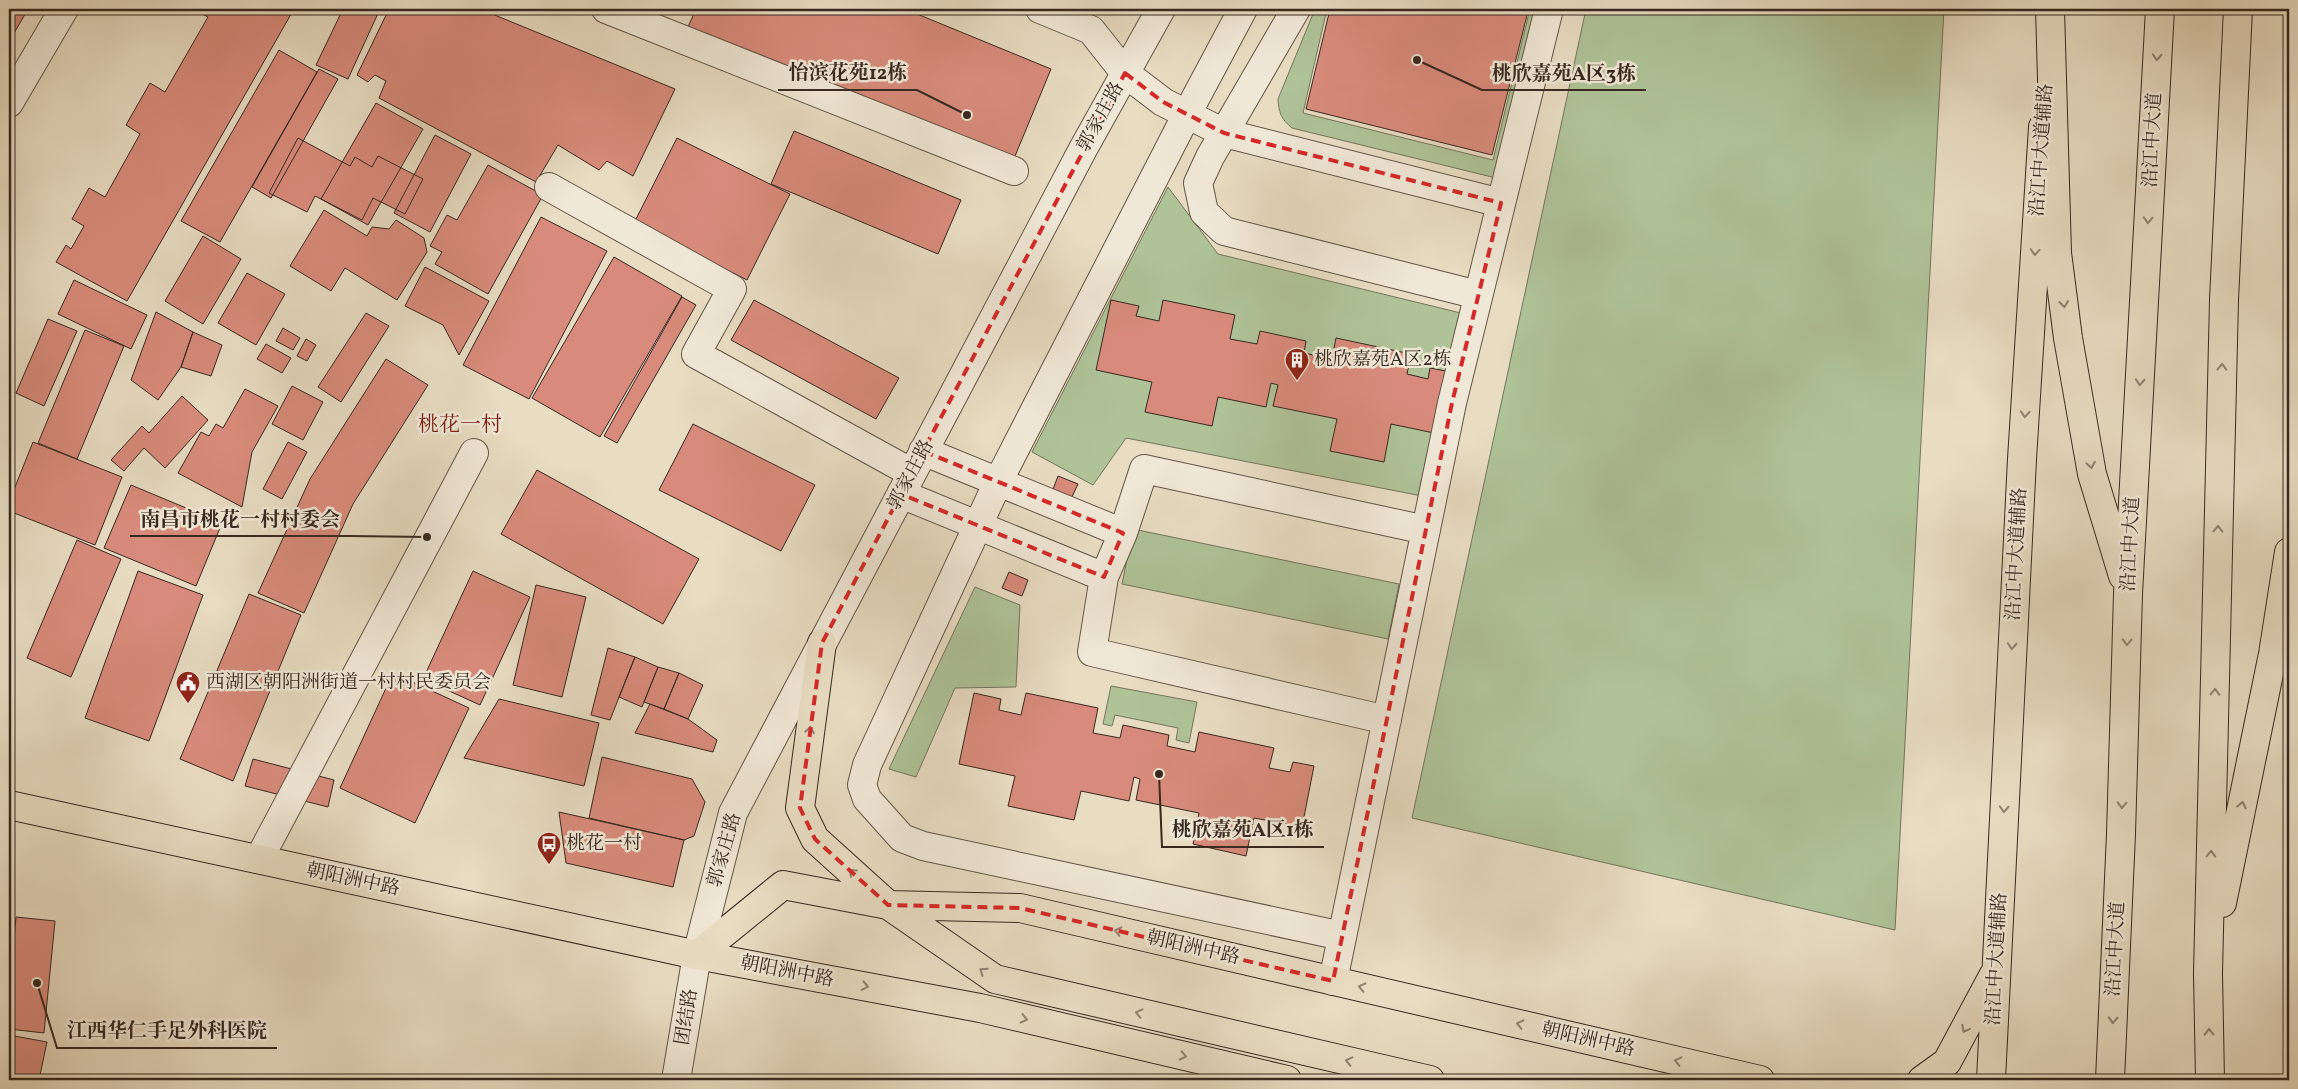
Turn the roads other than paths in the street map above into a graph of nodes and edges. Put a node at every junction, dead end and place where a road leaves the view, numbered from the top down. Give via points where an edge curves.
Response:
1 (43, 9) edge
2 (64, 9) edge
3 (606, 9) edge
4 (1040, 9) edge
5 (1161, 9) edge
6 (1244, 9) edge
7 (1296, 9) edge
8 (1548, 9) edge
9 (2160, 9) edge
10 (2238, 9) edge
11 (664, 19) edge
12 (2050, 19) edge
13 (9, 66) edge
14 (1126, 73) junction
15 (9, 103) edge
16 (1186, 114) junction
17 (1224, 132) junction
18 (1014, 171) dead end
19 (550, 187) dead end
20 (1501, 203) junction
21 (1478, 294) junction
22 (474, 453) dead end
23 (912, 473) junction
24 (998, 482) junction
25 (977, 526) junction
26 (1426, 530) junction
27 (1123, 533) junction
28 (2289, 552) edge
29 (1104, 577) junction
30 (2128, 594) junction
31 (822, 643) junction
32 (1387, 720) junction
33 (9, 804) edge
34 (259, 859) junction
35 (888, 905) junction
36 (1342, 936) junction
37 (697, 955) junction
38 (1996, 970) junction
39 (2208, 973) junction
40 (1333, 981) junction
41 (1707, 1068) junction
42 (2110, 1075) edge
43 (676, 1080) edge
44 (1287, 1080) edge
45 (1430, 1080) edge
46 (1733, 1080) edge
47 (1760, 1080) edge
48 (1922, 1080) edge
49 (1991, 1080) edge
50 (2210, 1080) edge

1 - 13 street
2 - 15 street
3 - 11 street
4 - 14 street via 1091,30
5 - 14 street, 郭家庄路
6 - 16 street
7 - 17 street
8 - 20 street
9 -> 30 main road, 沿江中大道
39 -> 10 main road via 2224,300
11 - 18 street
12 -> 30 main road via 2057,253 2068,338 2092,474
12 -> 38 main road, 沿江中大道辅路 via 2022,459
14 - 16 street via 1163,102
14 - 23 street, 郭家庄路
16 - 17 street
16 - 24 street
17 - 20 street
17 - 21 street via 1198,183 1204,212 1224,231
19 - 23 street via 732,289 696,354
20 - 21 street
21 - 26 street
22 - 34 street
23 - 24 street
23 - 25 street
23 - 31 street, 郭家庄路
24 - 25 street
24 - 27 street
25 - 29 street
25 - 36 street via 867,766 862,785 878,814 902,838 923,846
26 - 27 street via 1144,469
26 - 32 street
27 - 29 street
39 -> 28 main road via 2273,654
29 - 32 street via 1092,652
30 -> 42 main road, 沿江中大道 via 2122,834
35 -> 31 main road via 815,839 800,808
31 - 37 street, 郭家庄路 via 733,813
32 - 36 street
33 - 34 main road, 朝阳洲中路
34 - 37 main road, 朝阳洲中路
35 - 37 main road, 朝阳洲中路 via 783,885
40 -> 35 main road, 朝阳洲中路 via 1020,908
45 -> 35 main road via 995,979
36 - 40 street
37 - 43 street, 团结路
37 -> 44 main road, 朝阳洲中路 via 980,1008
38 -> 48 main road via 1947,1062
38 - 49 main road, 沿江中大道辅路
50 -> 39 main road
41 -> 40 main road, 朝阳洲中路
41 - 46 main road, 朝阳洲中路
41 - 47 main road, 朝阳洲中路

